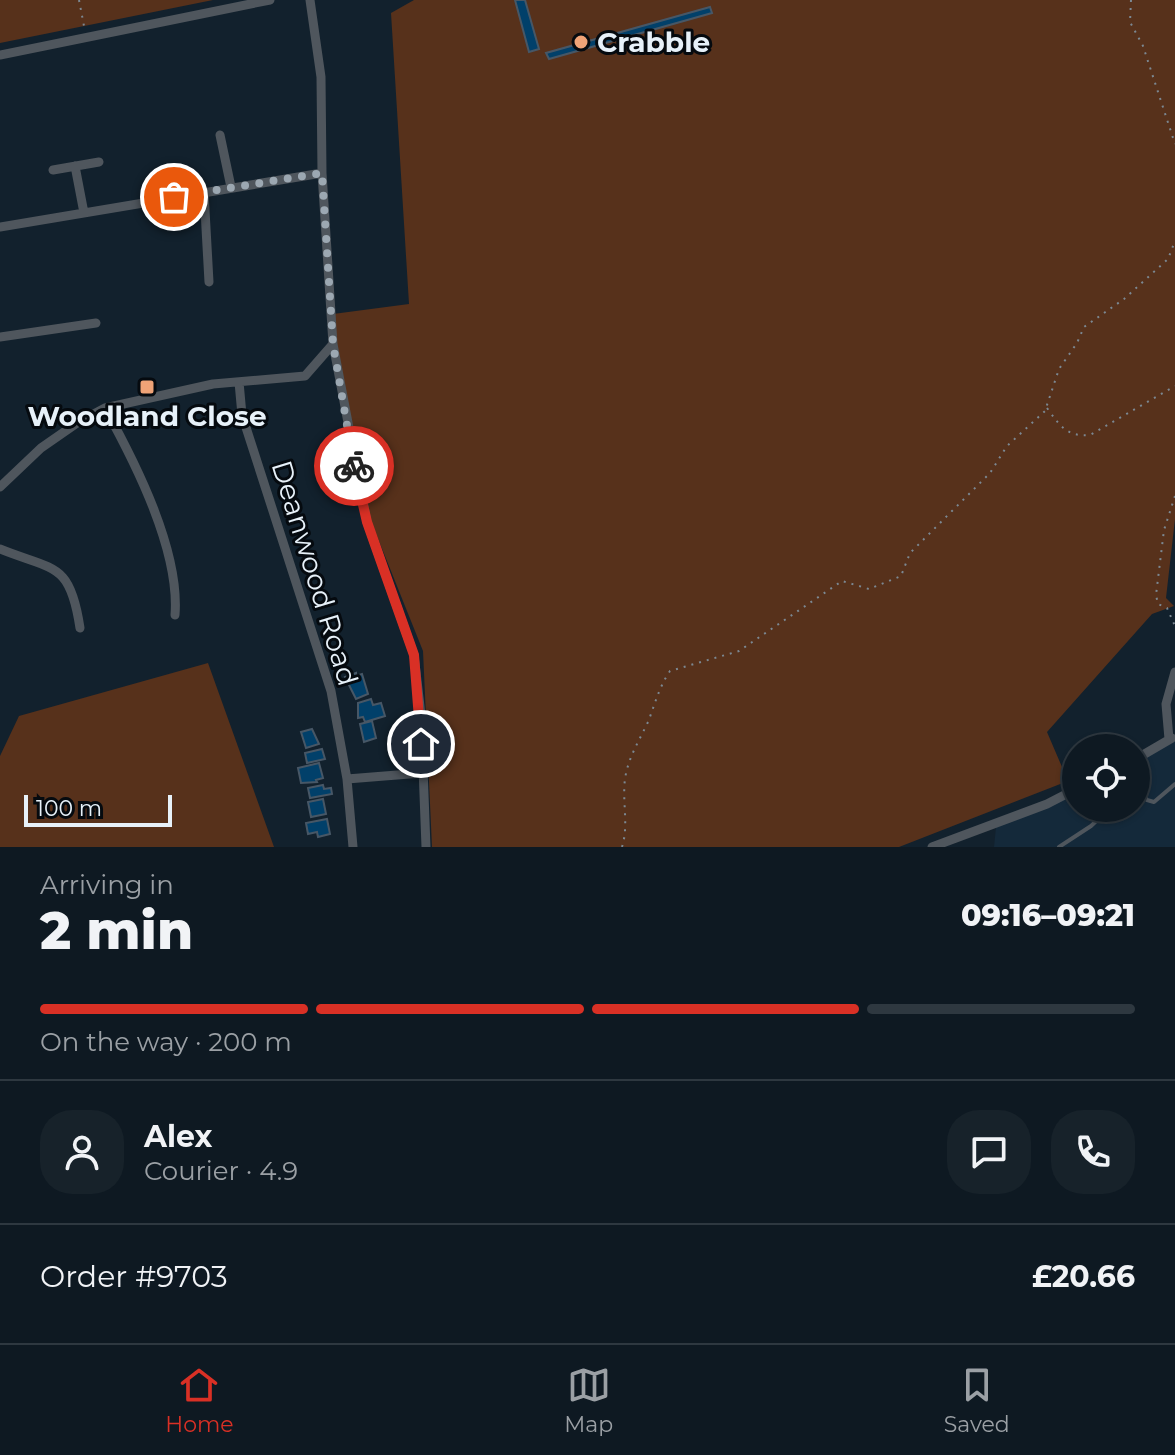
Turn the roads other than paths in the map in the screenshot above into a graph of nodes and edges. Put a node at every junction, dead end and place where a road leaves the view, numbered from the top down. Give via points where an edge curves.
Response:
1 (270, 0) edge
2 (310, 0) edge
3 (0, 55) edge
4 (220, 135) dead end
5 (99, 162) dead end
6 (75, 166) junction
7 (53, 170) dead end
8 (322, 173) junction
9 (231, 187) junction
10 (204, 192) junction
11 (84, 213) junction
12 (0, 227) edge
13 (209, 282) dead end
14 (96, 323) dead end
15 (0, 337) edge
16 (333, 344) junction
17 (239, 382) junction
18 (105, 408) junction
19 (0, 487) edge
20 (0, 549) edge
21 (175, 615) dead end
22 (80, 628) dead end
23 (1175, 672) edge
24 (1172, 738) edge
25 (1150, 751) edge
26 (422, 773) junction
27 (347, 779) junction
28 (1175, 784) edge
29 (1062, 796) edge
30 (1150, 801) edge
31 (1095, 822) edge
32 (353, 847) edge
33 (426, 847) edge
34 (932, 847) edge
35 (1059, 847) edge

1 - 3 street
2 - 8 street via 321,77
4 - 9 street
5 - 6 street
6 - 7 street
6 - 11 street
8 - 9 street
8 - 16 street
9 - 10 street
10 - 11 street
10 - 13 street
11 - 12 street
14 - 15 street
16 - 17 street via 305,376
16 - 26 street via 367,522 414,655
17 - 18 street
17 - 27 street, Deanwood Road via 242,415 331,691
18 - 19 street via 41,448
18 - 21 street via 139,469 161,534 176,596
20 - 22 street via 62,574 75,596
23 - 24 street via 1166,704
24 - 25 street
26 - 27 street
26 - 33 street
27 - 32 street, Deanwood Road
28 - 30 lane
29 - 34 street
31 - 35 lane

